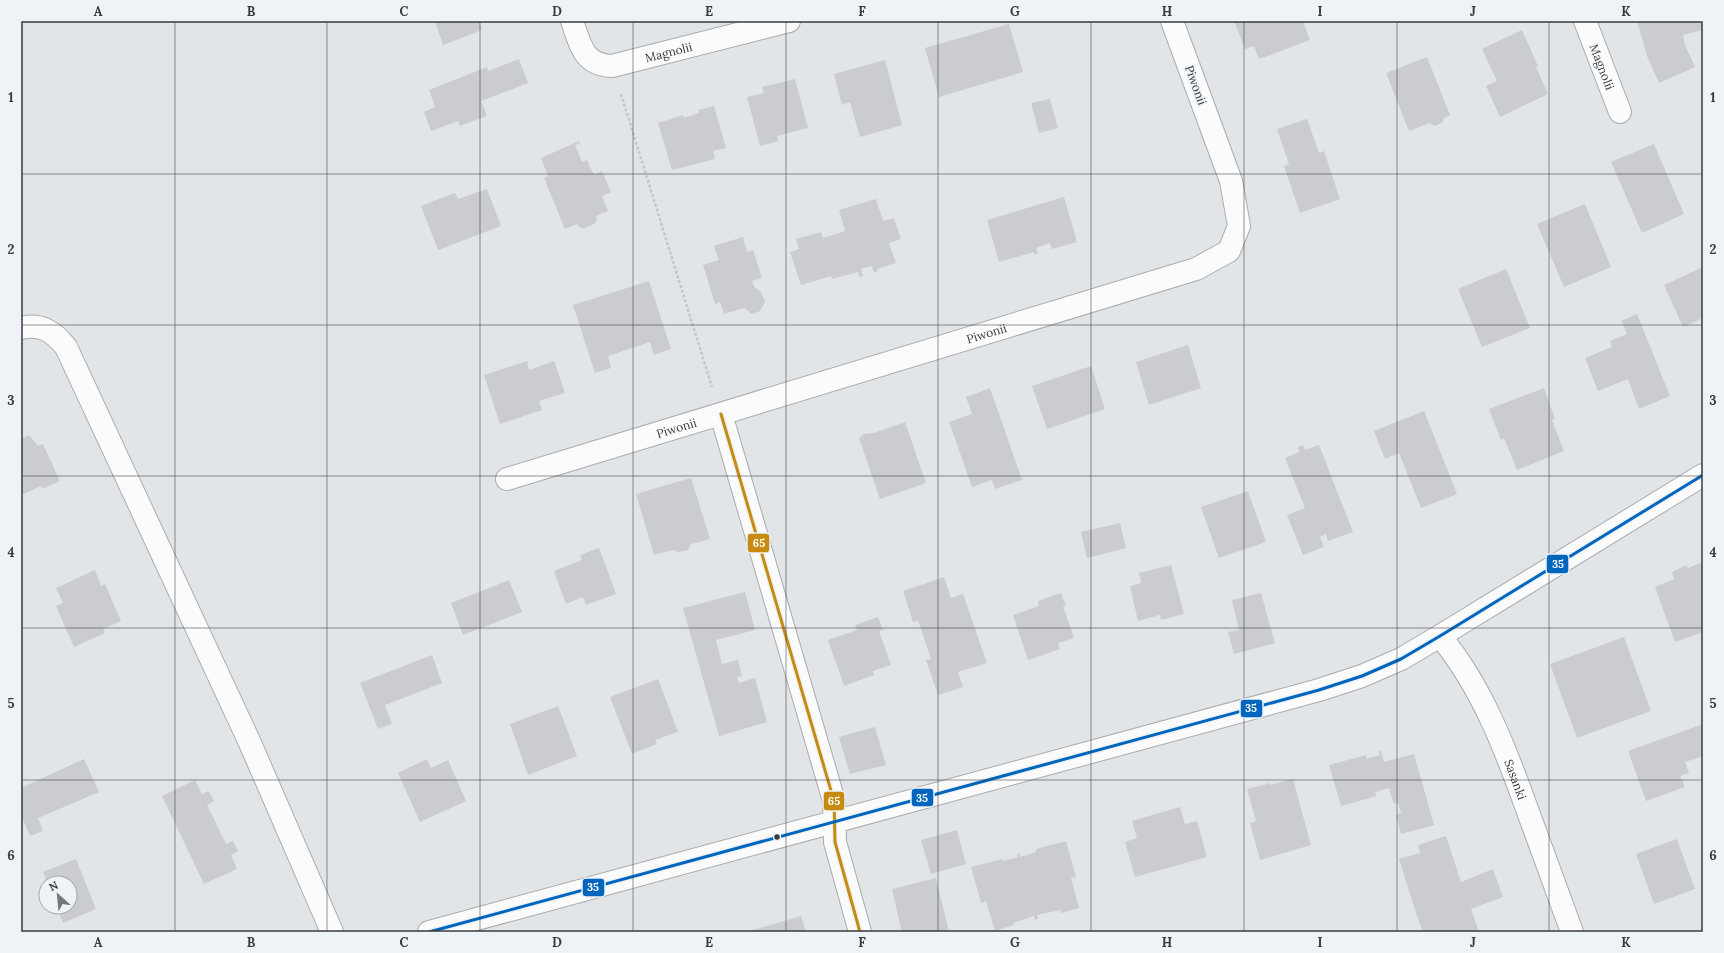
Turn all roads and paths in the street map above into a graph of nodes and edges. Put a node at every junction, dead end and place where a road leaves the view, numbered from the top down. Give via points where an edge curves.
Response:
1 (572, 21) edge
2 (789, 21) edge
3 (1172, 21) edge
4 (1585, 21) edge
5 (620, 91) dead end
6 (1620, 112) dead end
7 (21, 328) edge
8 (721, 414) junction
9 (1703, 475) edge
10 (507, 479) dead end
11 (1440, 636) junction
12 (834, 820) junction
13 (332, 932) edge
14 (429, 932) edge
15 (860, 932) edge
16 (1572, 932) edge

1 - 2 street, Magnolii via 580,45 590,60 601,66 612,66
3 - 8 street, Piwonii via 1231,181 1240,226 1229,251 1196,270
4 - 6 street, Magnolii
5 - 8 path
7 - 13 street via 45,328 58,337 66,347 250,743
8 - 10 street, Piwonii
8 - 12 street via 834,801
9 - 11 street
11 - 12 street via 1401,659 1362,676 1319,690
11 - 16 street, Sasanki via 1455,653 1494,722
12 - 14 street
12 - 15 street via 835,845

